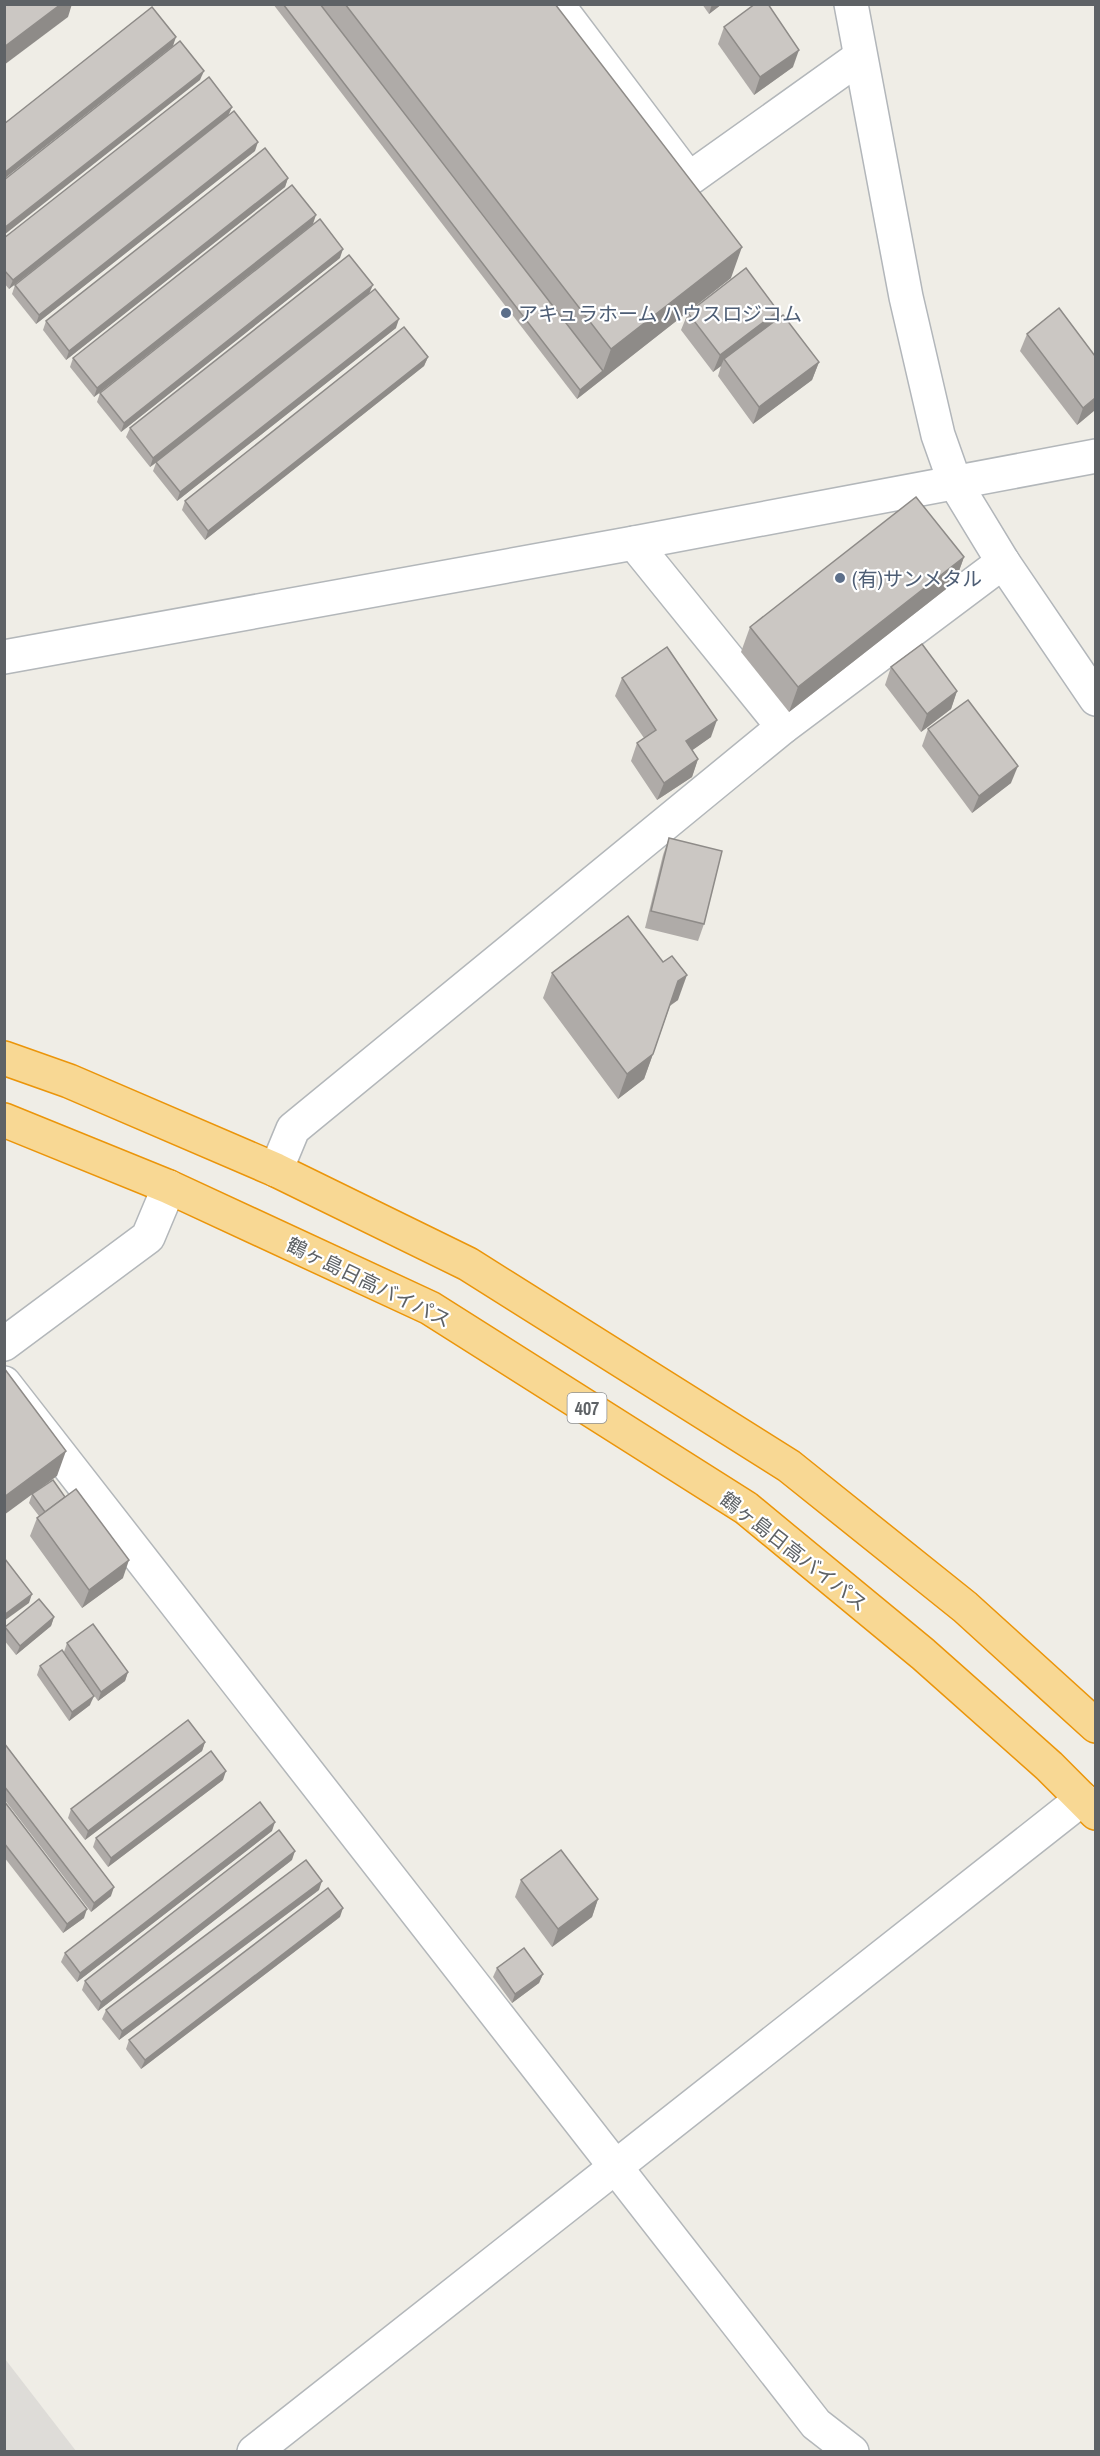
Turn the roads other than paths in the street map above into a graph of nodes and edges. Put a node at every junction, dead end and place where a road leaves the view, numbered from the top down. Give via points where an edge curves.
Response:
1 (557, 4) edge
2 (851, 4) edge
3 (860, 57) junction
4 (1095, 456) edge
5 (955, 483) junction
6 (634, 543) junction
7 (1002, 562) junction
8 (4, 657) edge
9 (1095, 699) edge
10 (783, 727) junction
11 (4, 1058) edge
12 (4, 1120) edge
13 (276, 1170) junction
14 (169, 1187) junction
15 (4, 1344) edge
16 (4, 1383) edge
17 (1095, 1726) edge
18 (1088, 1806) edge
19 (615, 2167) junction
20 (254, 2451) edge
21 (852, 2451) edge

1 - 3 street via 689,179
2 - 3 street
3 - 5 street via 906,297 938,435
4 - 5 street
5 - 6 street
5 - 7 street
6 - 8 street
6 - 10 street
7 - 9 street
7 - 10 street
10 - 13 street via 293,1129
11 - 13 highway via 69,1081
12 - 14 highway, 鶴ヶ島日高バイパス / 407
13 - 17 highway via 468,1264 789,1466 965,1607
14 - 15 street via 148,1237
14 - 18 highway, 鶴ヶ島日高バイパス / 407 via 430,1308 746,1508 923,1654
16 - 19 street
18 - 19 street
19 - 20 street
19 - 21 street via 816,2424

